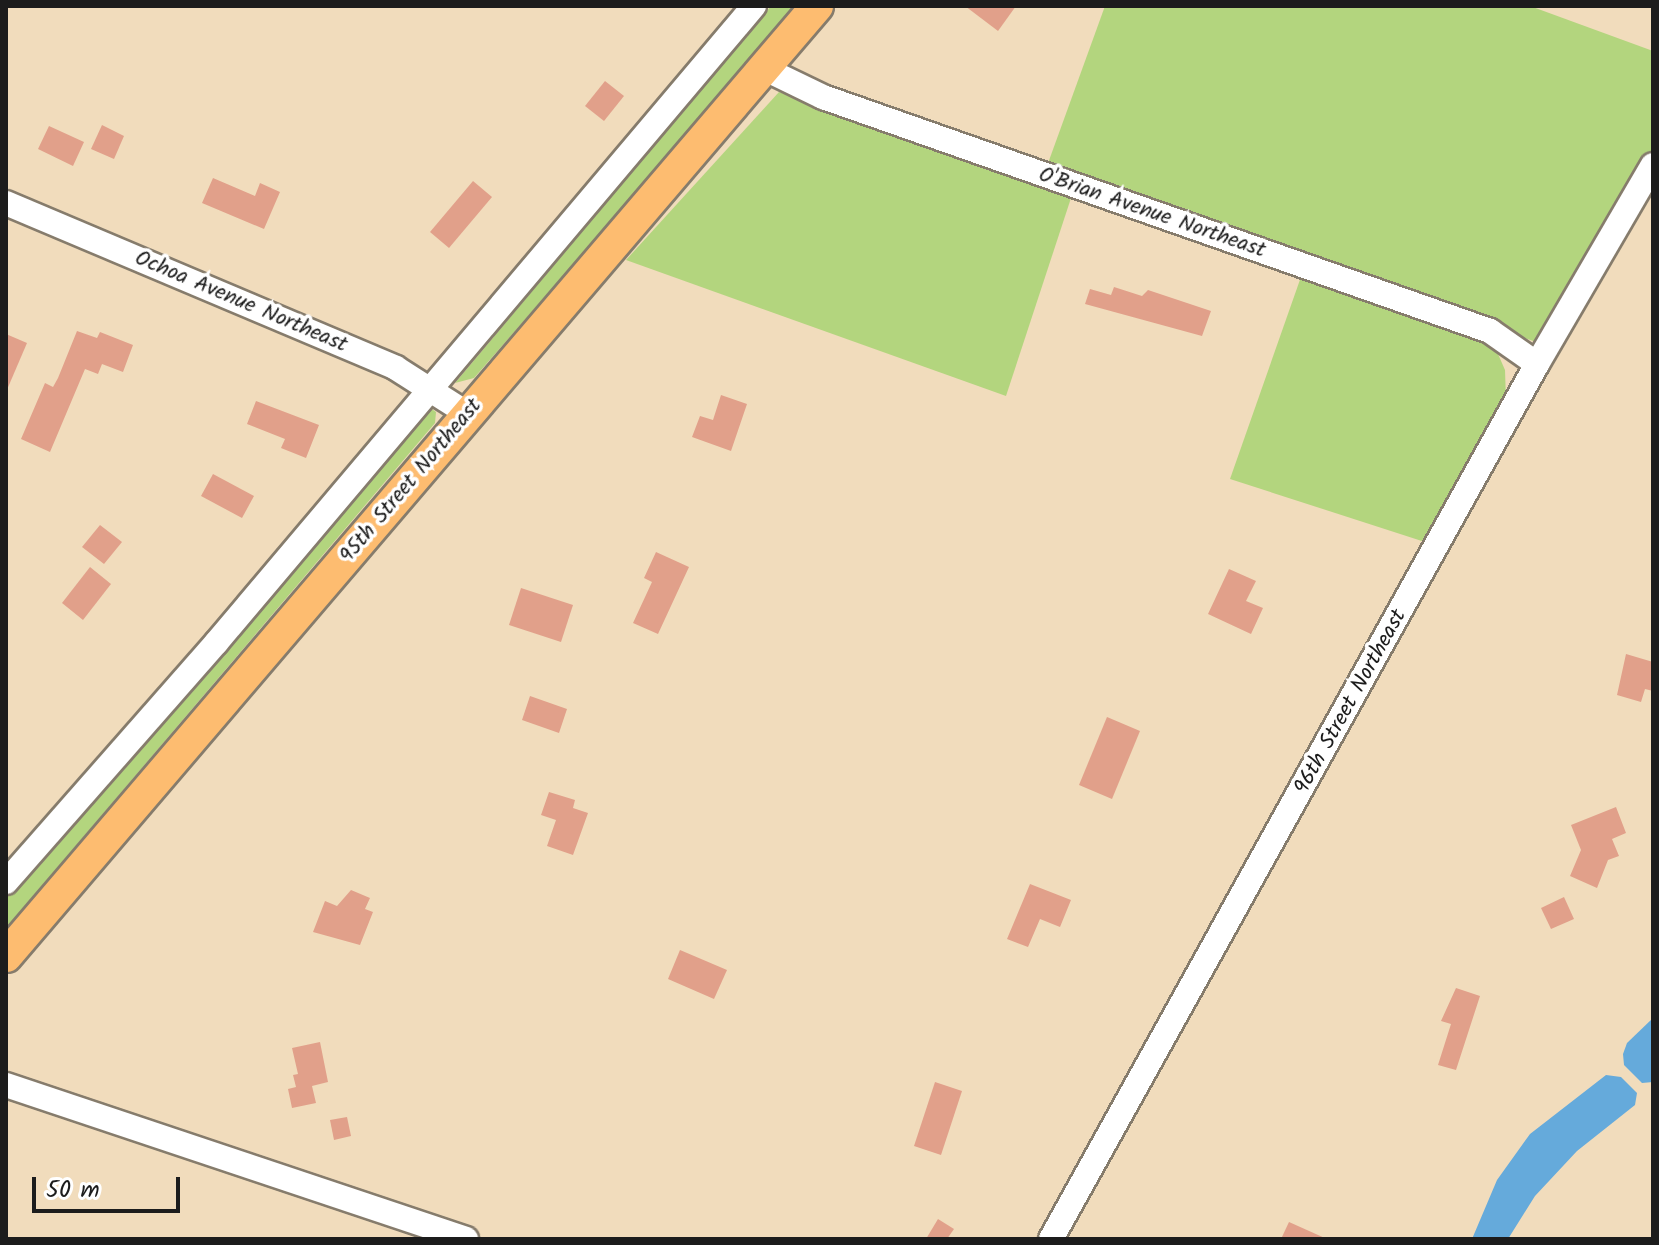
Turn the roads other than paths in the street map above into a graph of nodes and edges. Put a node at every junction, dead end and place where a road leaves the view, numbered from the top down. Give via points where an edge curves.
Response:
1 (754, 6) edge
2 (817, 6) edge
3 (763, 68) junction
4 (1653, 165) edge
5 (6, 203) edge
6 (1537, 364) junction
7 (430, 388) junction
8 (468, 414) junction
9 (6, 882) edge
10 (6, 956) edge
11 (6, 1085) edge
12 (466, 1239) edge
13 (1051, 1239) edge

1 - 7 street
2 - 3 main road, 95th Street Northeast
3 - 6 street, O'Brian Avenue Northeast via 823,97 1490,331
3 - 8 main road, 95th Street Northeast
4 - 6 street, 96th Street Northeast
5 - 7 street, Ochoa Avenue Northeast via 396,368
6 - 13 street, 96th Street Northeast
7 - 8 street, Ochoa Avenue Northeast
7 - 9 street
8 - 10 main road, 95th Street Northeast
11 - 12 street

